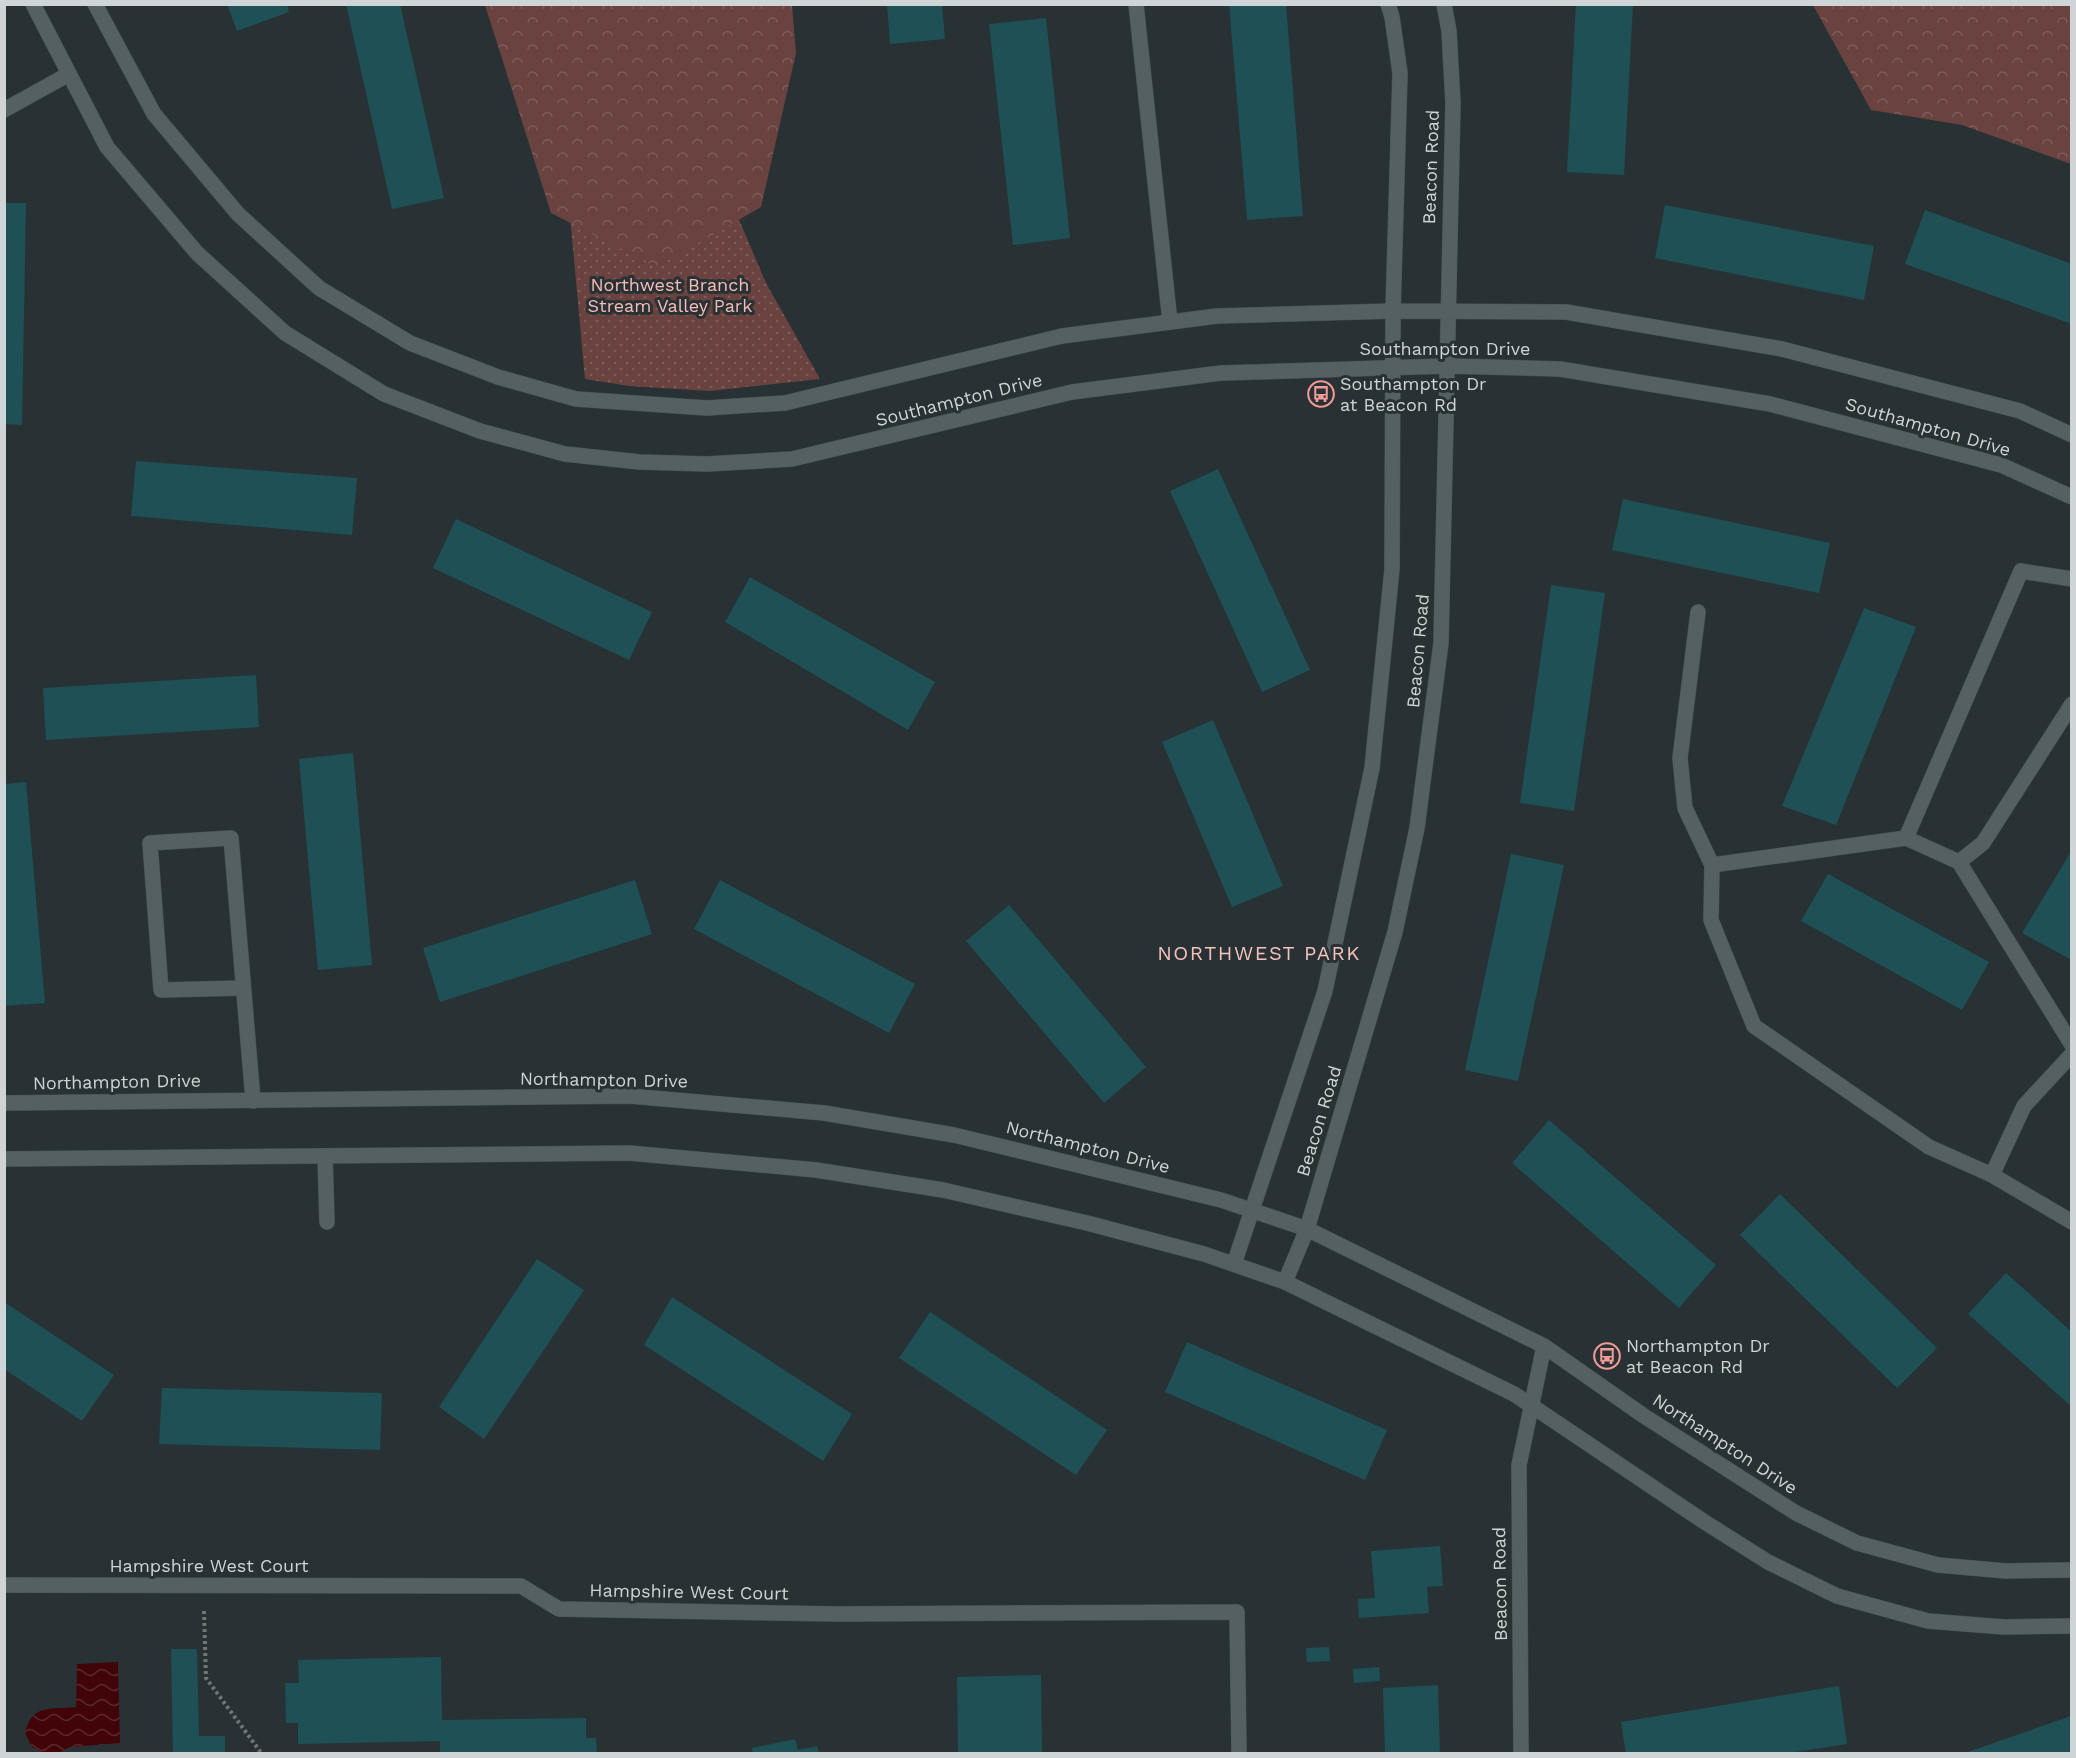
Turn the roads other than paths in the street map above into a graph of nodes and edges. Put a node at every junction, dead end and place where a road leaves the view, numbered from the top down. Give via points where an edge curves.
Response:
1 (95, 4) edge
2 (1136, 4) edge
3 (1388, 4) edge
4 (1444, 4) edge
5 (38, 6) edge
6 (69, 74) junction
7 (4, 110) edge
8 (1447, 310) junction
9 (1393, 311) junction
10 (1170, 322) junction
11 (1447, 366) junction
12 (1394, 367) junction
13 (2072, 435) edge
14 (2072, 497) edge
15 (2071, 578) edge
16 (1698, 612) dead end
17 (2072, 704) edge
18 (1906, 838) junction
19 (1959, 862) junction
20 (1712, 865) junction
21 (243, 988) junction
22 (2072, 1045) edge
23 (2072, 1054) edge
24 (252, 1101) junction
25 (4, 1103) edge
26 (325, 1156) junction
27 (4, 1159) edge
28 (1992, 1175) junction
29 (1251, 1210) junction
30 (327, 1222) dead end
31 (2072, 1222) edge
32 (1307, 1230) junction
33 (1234, 1264) junction
34 (1285, 1282) junction
35 (1544, 1346) junction
36 (1532, 1407) junction
37 (2072, 1570) edge
38 (4, 1584) edge
39 (2072, 1626) edge
40 (1239, 1754) edge
41 (1521, 1754) edge

1 - 10 street, Southampton Drive via 154,114 238,214 319,288 410,343 498,377 576,399 707,408 785,403 1062,336
2 - 10 street
3 - 9 street, Beacon Road via 1400,73
4 - 8 street, Beacon Road via 1453,103
5 - 6 street, Southampton Drive
6 - 7 street
6 - 12 street, Southampton Drive via 107,147 197,254 285,333 384,394 480,431 565,454 707,464 792,459 1072,392 1221,373
8 - 9 street, Southampton Drive
8 - 11 street, Beacon Road
8 - 13 street, Southampton Drive via 1566,312 1782,349 2020,411
9 - 10 street, Southampton Drive via 1216,316
9 - 12 street, Beacon Road
11 - 12 street, Southampton Drive
11 - 14 street, Southampton Drive via 1560,369 1770,404 2001,465
11 - 32 street, Beacon Road via 1441,643 1417,828 1395,932
12 - 29 street, Beacon Road via 1392,569 1371,768 1325,991
15 - 18 street via 2021,571
16 - 20 street via 1680,758 1685,808
17 - 19 street via 1983,843
18 - 19 street
18 - 20 street
19 - 22 street
20 - 28 street via 1711,920 1754,1026 1929,1148
21 - 21 street via 231,838 150,843 161,990
21 - 24 street
23 - 28 street via 2024,1106
24 - 25 street, Northampton Drive
24 - 29 street, Northampton Drive via 630,1096 813,1112 954,1135 1101,1169
26 - 27 street
26 - 30 street
26 - 33 street via 629,1153 816,1170 943,1190 1087,1223
28 - 31 street
29 - 32 street, Northampton Drive
29 - 33 street, Beacon Road
32 - 34 street, Beacon Road
32 - 35 street, Northampton Drive
33 - 34 street
34 - 36 street via 1408,1340
35 - 36 street, Beacon Road
35 - 37 street, Northampton Drive via 1778,1502 1857,1543 1938,1566
36 - 39 street via 1768,1562 1837,1596 1928,1621 2004,1627
36 - 41 street, Beacon Road via 1518,1465
38 - 40 street, Hampshire West Court via 522,1586 559,1609 838,1614 1237,1612

